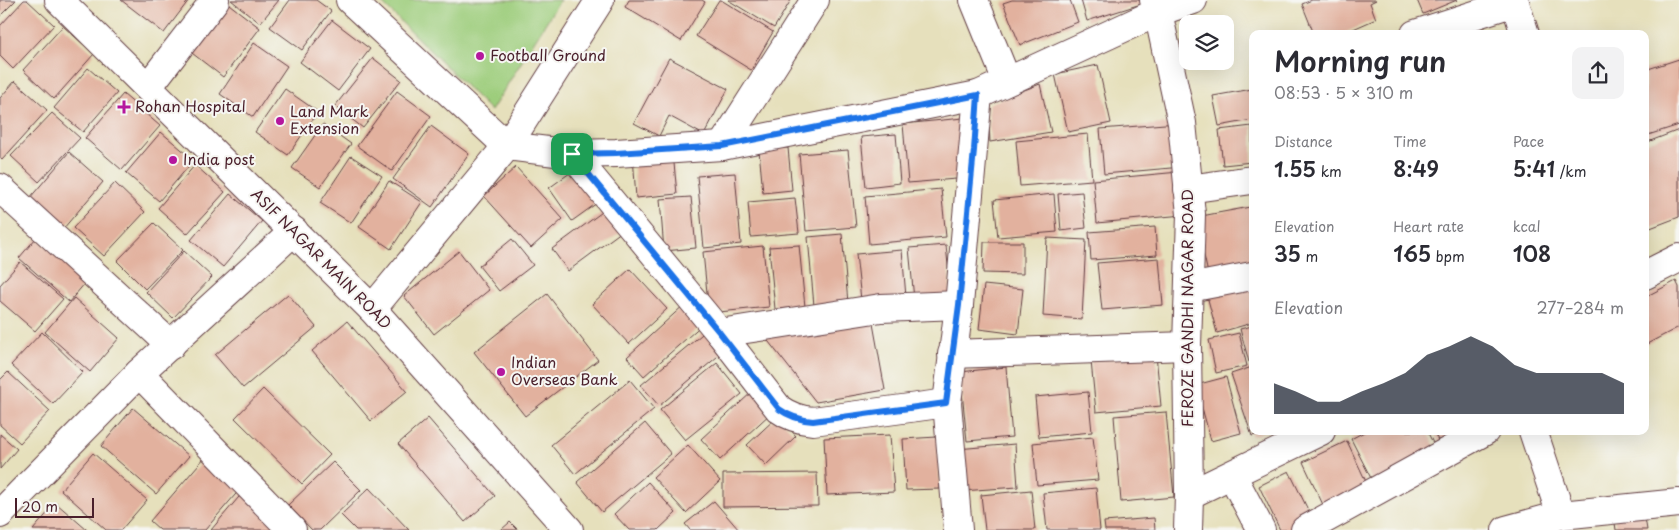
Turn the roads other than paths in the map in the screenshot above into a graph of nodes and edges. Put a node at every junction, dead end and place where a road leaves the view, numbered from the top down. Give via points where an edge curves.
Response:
1 (59, 0) edge
2 (215, 0) edge
3 (350, 0) edge
4 (600, 0) edge
5 (814, 0) edge
6 (974, 0) edge
7 (1193, 0) edge
8 (1515, 1) edge
9 (1156, 6) edge
10 (1427, 30) edge
11 (1525, 30) edge
12 (1006, 81) junction
13 (148, 87) junction
14 (978, 95) junction
15 (507, 146) junction
16 (722, 146) junction
17 (572, 154) junction
18 (1249, 180) edge
19 (1188, 189) junction
20 (5, 201) edge
21 (294, 230) junction
22 (1679, 258) edge
23 (1649, 273) edge
24 (1249, 277) edge
25 (1189, 288) junction
26 (959, 305) junction
27 (372, 309) junction
28 (720, 333) junction
29 (171, 345) junction
30 (1187, 346) junction
31 (952, 354) junction
32 (139, 373) junction
33 (946, 403) junction
34 (1313, 435) edge
35 (1478, 435) edge
36 (1534, 435) edge
37 (1232, 475) junction
38 (1189, 495) junction
39 (1679, 503) edge
40 (0, 514) edge
41 (1561, 515) junction
42 (292, 530) edge
43 (569, 530) edge
44 (958, 530) edge
45 (1188, 530) edge
46 (1261, 530) edge
47 (1305, 530) edge
48 (1506, 530) edge

1 - 13 street, ASIF NAGAR MAIN ROAD
2 - 13 street
3 - 15 street
4 - 15 street
5 - 16 street
6 - 12 street
7 - 9 street
8 - 10 street
8 - 11 street
9 - 12 street
9 - 19 street, FEROZE GANDHI NAGAR ROAD via 1182,124
12 - 14 street
13 - 21 street, ASIF NAGAR MAIN ROAD
14 - 16 street
14 - 26 street
15 - 17 street
15 - 27 street
16 - 17 street
17 - 28 street
18 - 19 street
19 - 25 street, FEROZE GANDHI NAGAR ROAD via 1191,214
20 - 29 street
21 - 27 street, ASIF NAGAR MAIN ROAD
21 - 29 street
22 - 23 street
24 - 25 street
25 - 30 street, FEROZE GANDHI NAGAR ROAD
26 - 28 street via 881,308
26 - 31 street
27 - 43 street, ASIF NAGAR MAIN ROAD
28 - 33 street via 779,409 799,420 813,421
29 - 32 street
30 - 31 street
30 - 38 street, FEROZE GANDHI NAGAR ROAD
31 - 33 street
32 - 40 street
32 - 42 street
33 - 44 street
34 - 37 street
35 - 47 street
36 - 41 street
37 - 38 street
37 - 46 street
38 - 45 street, FEROZE GANDHI NAGAR ROAD
39 - 41 street
41 - 48 street

